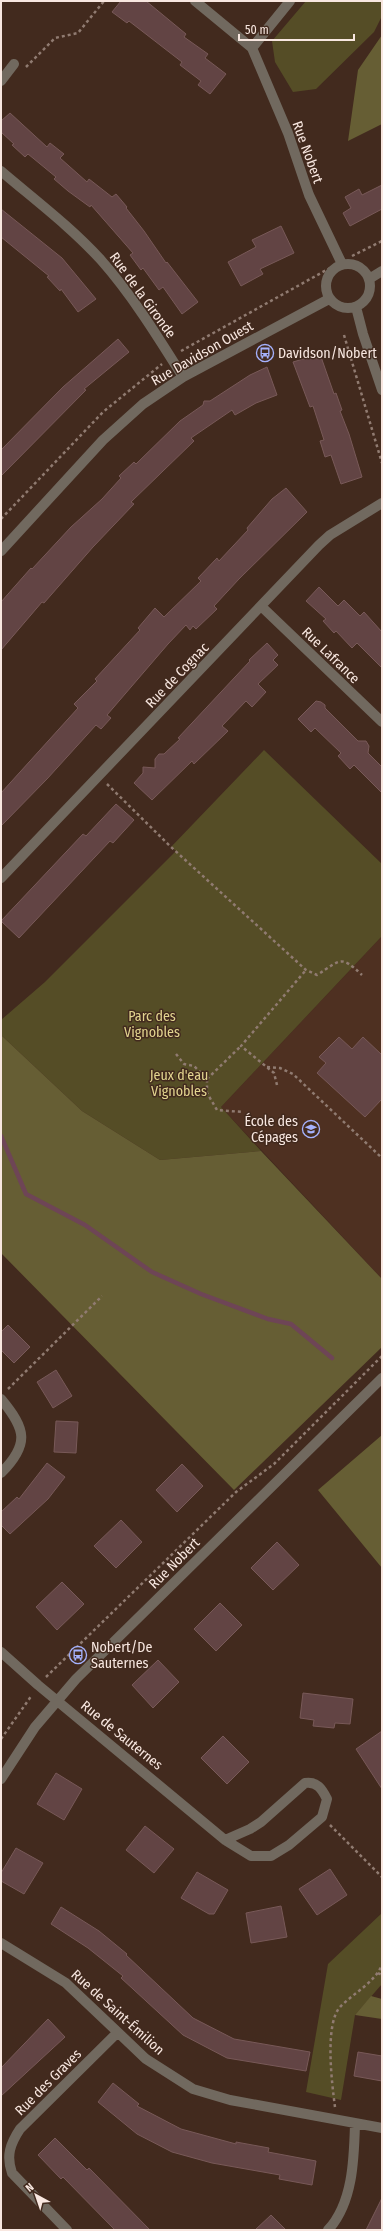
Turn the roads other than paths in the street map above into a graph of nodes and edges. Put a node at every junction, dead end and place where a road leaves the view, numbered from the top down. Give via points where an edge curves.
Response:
1 (195, 1) edge
2 (290, 1) edge
3 (252, 48) junction
4 (14, 64) road end
5 (1, 80) edge
6 (1, 171) edge
7 (342, 264) junction
8 (382, 271) edge
9 (369, 279) junction
10 (329, 299) junction
11 (356, 307) junction
12 (183, 377) junction
13 (382, 390) edge
14 (382, 503) edge
15 (1, 551) edge
16 (262, 607) junction
17 (382, 722) edge
18 (1, 878) edge
19 (382, 1378) edge
20 (4, 1395) edge
21 (1, 1473) edge
22 (1, 1652) edge
23 (56, 1700) junction
24 (1, 1779) edge
25 (225, 1840) junction
26 (1, 1943) edge
27 (117, 2033) junction
28 (355, 2124) junction
29 (382, 2128) edge
30 (67, 2230) edge
31 (328, 2230) edge

1 - 3 street, Rue Nobert
2 - 3 street
3 - 7 street, Rue Nobert via 288,133 309,195
4 - 5 street
6 - 12 street, Rue de la Gironde via 71,230 102,261
7 - 9 street via 354,265 363,270
7 - 10 street via 327,278 326,289
8 - 9 street
9 - 11 street via 370,289 366,299
10 - 11 street via 338,306
10 - 12 street, Rue Davidson Ouest
11 - 13 street
12 - 15 street, Rue Davidson Ouest via 142,404 124,420
14 - 16 street, Rue de Cognac via 330,535
16 - 17 street, Rue Lafrance
16 - 18 street, Rue de Cognac
19 - 23 street, Rue Nobert
20 - 21 street via 18,1420 22,1440 13,1461
22 - 23 street, Rue de Sauternes
23 - 24 street, Rue Nobert
23 - 25 street, Rue de Sauternes
25 - 25 street, Rue de Sauternes via 261,1822 305,1782 317,1784 327,1798 322,1816 289,1845 271,1856 251,1856
26 - 27 street, Rue de Saint-Émilion via 66,1983
27 - 28 street, Rue de Saint-Émilion via 146,2059 193,2089 230,2100
27 - 30 street, Rue des Graves via 20,2129 12,2140 9,2151 8,2162 12,2173
28 - 29 street, Rue de Saint-Émilion
28 - 31 street via 354,2151 347,2194 341,2211

